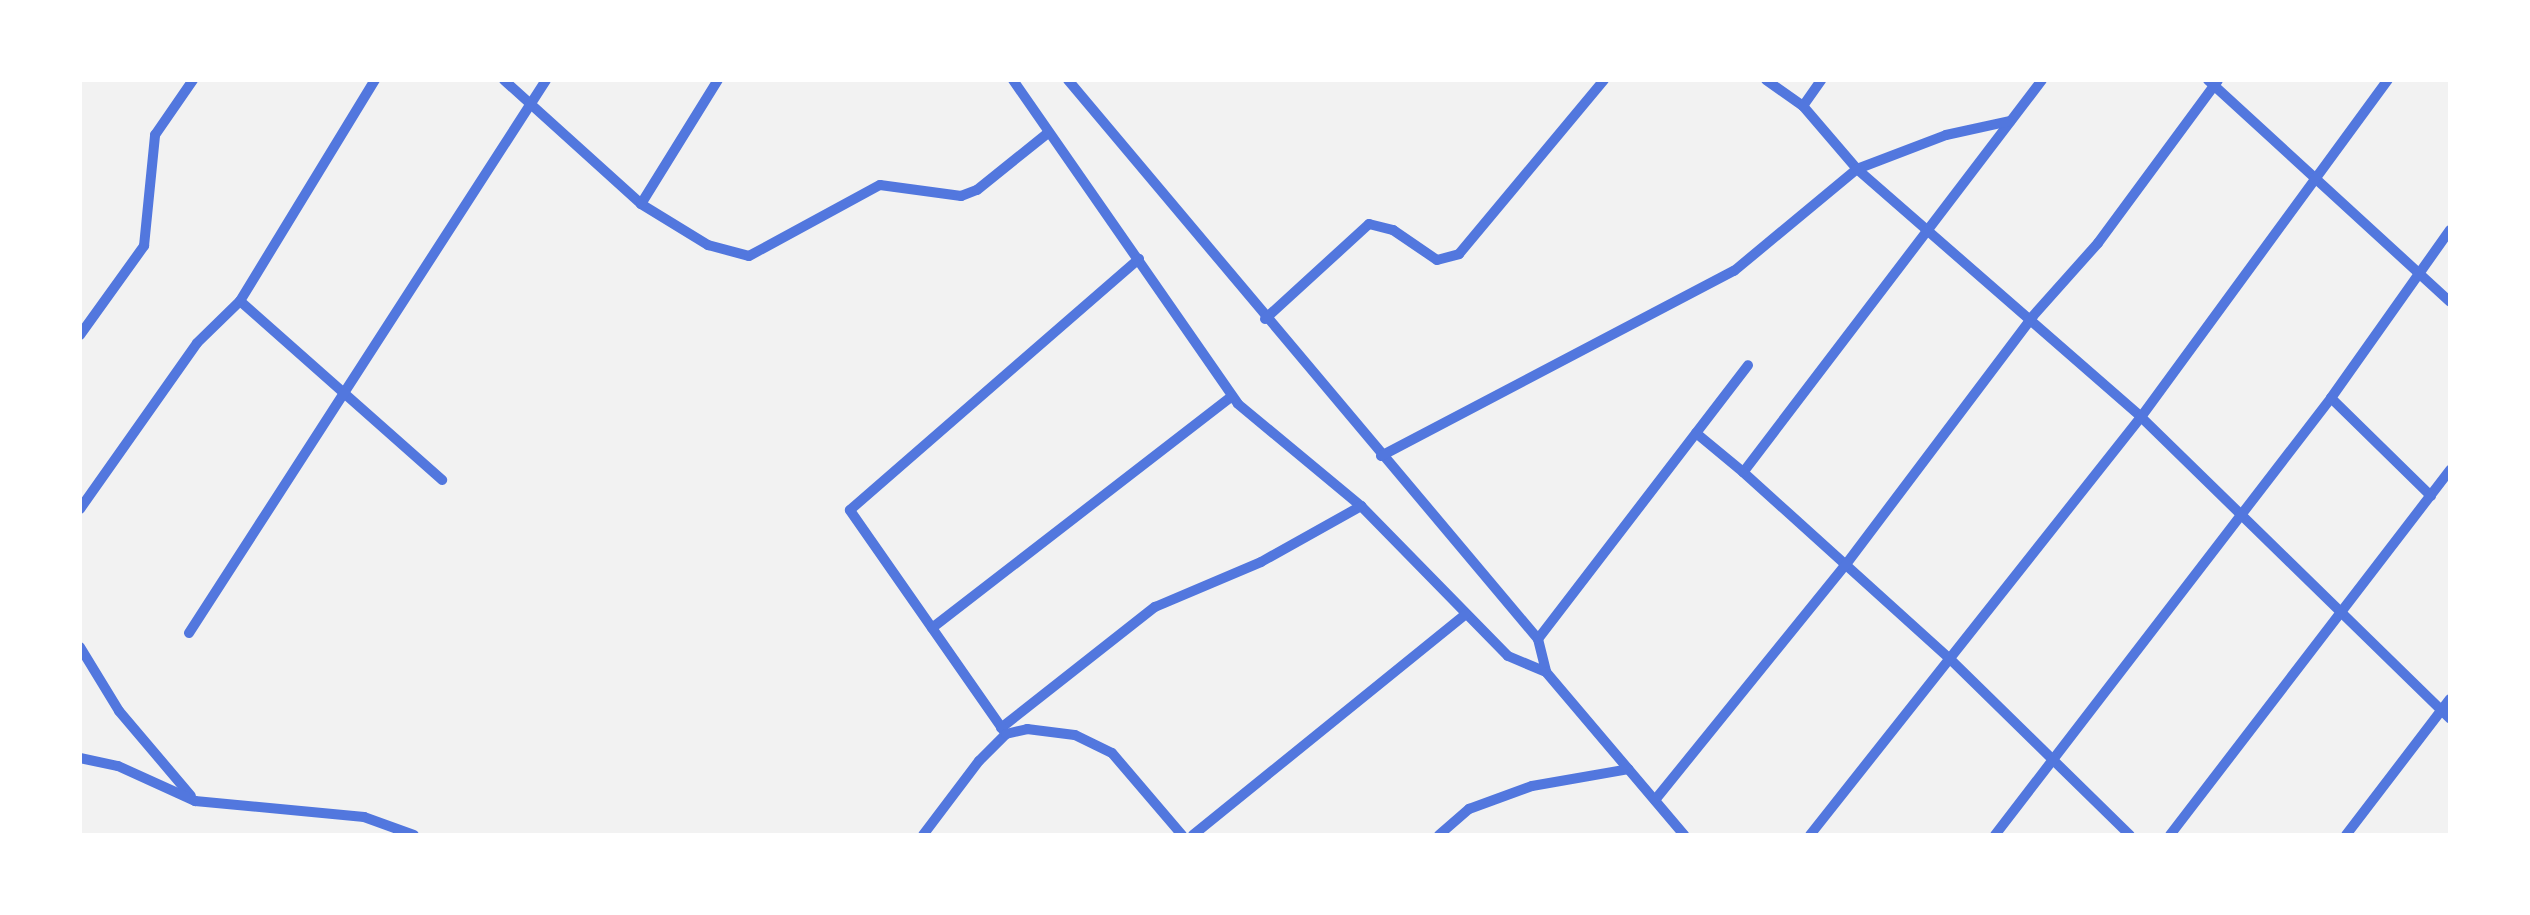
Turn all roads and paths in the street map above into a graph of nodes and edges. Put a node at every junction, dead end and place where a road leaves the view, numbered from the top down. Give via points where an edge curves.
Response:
1 (193, 80) edge
2 (375, 80) edge
3 (504, 80) edge
4 (546, 80) edge
5 (718, 80) edge
6 (1013, 80) edge
7 (1068, 80) edge
8 (1604, 80) edge
9 (1766, 80) edge
10 (1822, 80) edge
11 (2042, 80) edge
12 (2388, 80) edge
13 (2213, 82) edge
14 (532, 105) junction
15 (1802, 106) junction
16 (2010, 121) junction
17 (1048, 133) junction
18 (1856, 169) junction
19 (2312, 178) junction
20 (640, 204) junction
21 (1926, 224) junction
22 (2450, 230) edge
23 (1139, 258) junction
24 (2420, 273) junction
25 (240, 301) junction
26 (2450, 302) edge
27 (2033, 316) junction
28 (1265, 319) junction
29 (80, 335) edge
30 (1748, 365) dead end
31 (343, 390) junction
32 (1232, 396) junction
33 (2331, 398) junction
34 (2141, 417) junction
35 (1696, 433) junction
36 (1382, 456) junction
37 (2450, 470) edge
38 (1742, 472) junction
39 (442, 480) dead end
40 (2430, 496) junction
41 (1360, 506) junction
42 (80, 509) edge
43 (2238, 516) junction
44 (1844, 567) junction
45 (2342, 613) junction
46 (1466, 614) junction
47 (932, 628) junction
48 (188, 634) dead end
49 (1538, 639) junction
50 (80, 647) edge
51 (1949, 658) junction
52 (1546, 672) junction
53 (2450, 699) edge
54 (2446, 716) edge
55 (1004, 731) junction
56 (80, 758) edge
57 (2054, 759) junction
58 (1630, 769) junction
59 (1655, 800) junction
60 (195, 801) junction
61 (414, 835) edge
62 (923, 835) edge
63 (1182, 835) edge
64 (1193, 835) edge
65 (1439, 835) edge
66 (1684, 835) edge
67 (1810, 835) edge
68 (1995, 835) edge
69 (2130, 835) edge
70 (2170, 835) edge
71 (2346, 835) edge

1 - 29 street via 155,135 144,246
2 - 25 street
3 - 14 street
4 - 14 street
5 - 20 street
6 - 17 street
7 - 28 street
8 - 28 street via 1459,254 1437,260 1393,230 1369,224 1355,230
9 - 15 street
10 - 15 street
11 - 16 street
12 - 19 street
13 - 19 street
13 - 27 street via 2098,243
14 - 20 street
14 - 31 street
15 - 18 street
16 - 18 street
16 - 21 street
17 - 20 street via 977,190 961,196 880,185 749,256 708,245
17 - 23 street
18 - 21 street
18 - 36 street via 1734,271
19 - 24 street
19 - 34 street
21 - 27 street
21 - 38 street
22 - 24 street
23 - 32 street
23 - 47 street via 850,510
24 - 26 street
24 - 33 street
25 - 31 street
25 - 42 street via 197,343
27 - 34 street
27 - 44 street
28 - 36 street
30 - 35 street
31 - 39 street
31 - 48 street
32 - 41 street
32 - 47 street
33 - 40 street
33 - 43 street
34 - 43 street
34 - 51 street
35 - 38 street
35 - 49 street
36 - 49 street
37 - 40 street
38 - 44 street
40 - 45 street
41 - 46 street
41 - 55 street via 1261,562 1154,607
43 - 45 street
43 - 57 street
44 - 51 street
44 - 59 street
45 - 54 street
45 - 70 street
46 - 52 street via 1508,656
46 - 64 street
47 - 55 street
49 - 52 street
50 - 60 street via 119,710
51 - 57 street
51 - 67 street
52 - 58 street
53 - 54 street
54 - 71 street
55 - 62 street
55 - 63 street via 1027,728 1094,741
56 - 60 street via 118,766
57 - 68 street
57 - 69 street
58 - 59 street
58 - 65 street via 1532,786 1469,809
59 - 66 street
60 - 61 street via 364,817

